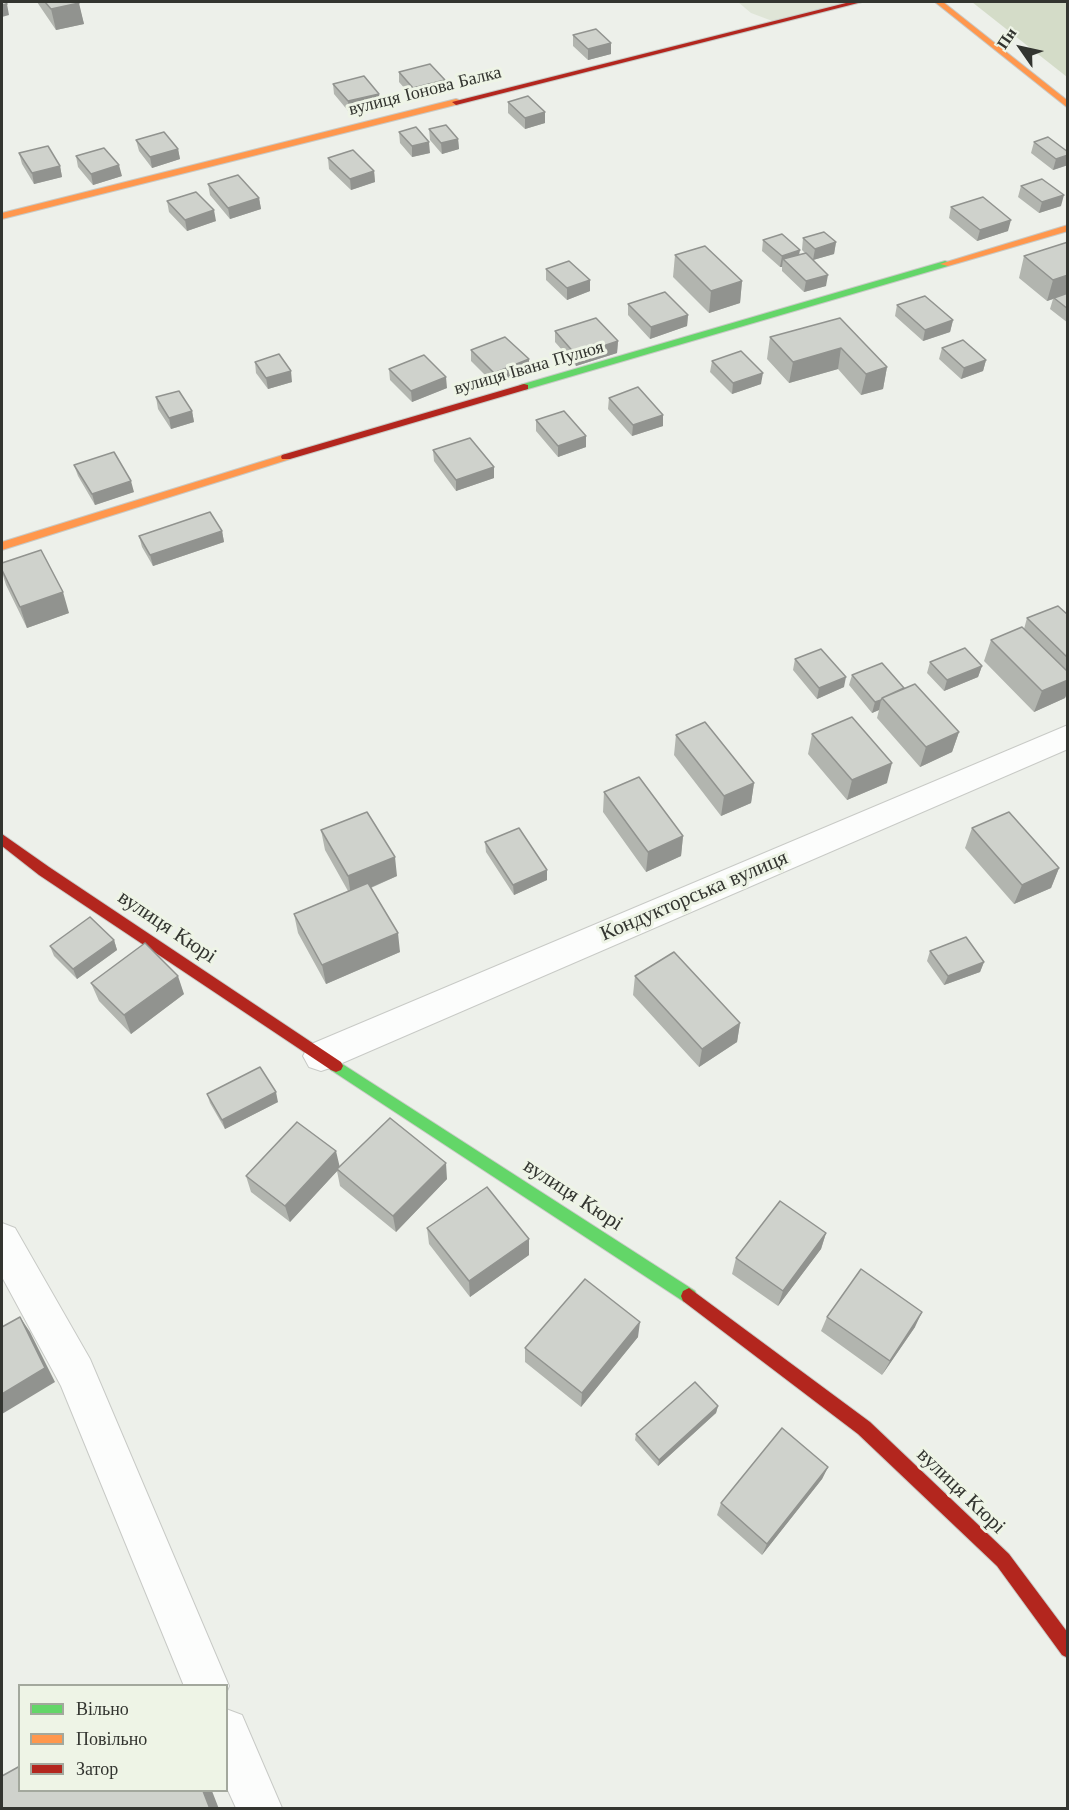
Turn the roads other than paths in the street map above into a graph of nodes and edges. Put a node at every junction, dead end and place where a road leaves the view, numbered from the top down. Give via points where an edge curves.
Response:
1 (858, 2) edge
2 (939, 2) edge
3 (1068, 106) edge
4 (2, 216) edge
5 (1068, 228) edge
6 (2, 546) edge
7 (1068, 736) edge
8 (2, 839) edge
9 (321, 1056) junction
10 (2, 1241) edge
11 (1068, 1648) edge
12 (206, 1684) edge
13 (228, 1736) edge
14 (259, 1809) edge

1 - 4 street, вулиця Іонова Балка
2 - 3 street
5 - 6 street, вулиця Івана Пулюя via 278,460
7 - 9 street, Кондукторська вулиця
8 - 9 street, вулиця Кюрі
9 - 11 street, вулиця Кюрі via 686,1293 864,1428 1003,1560
10 - 12 street via 76,1373
13 - 14 street

